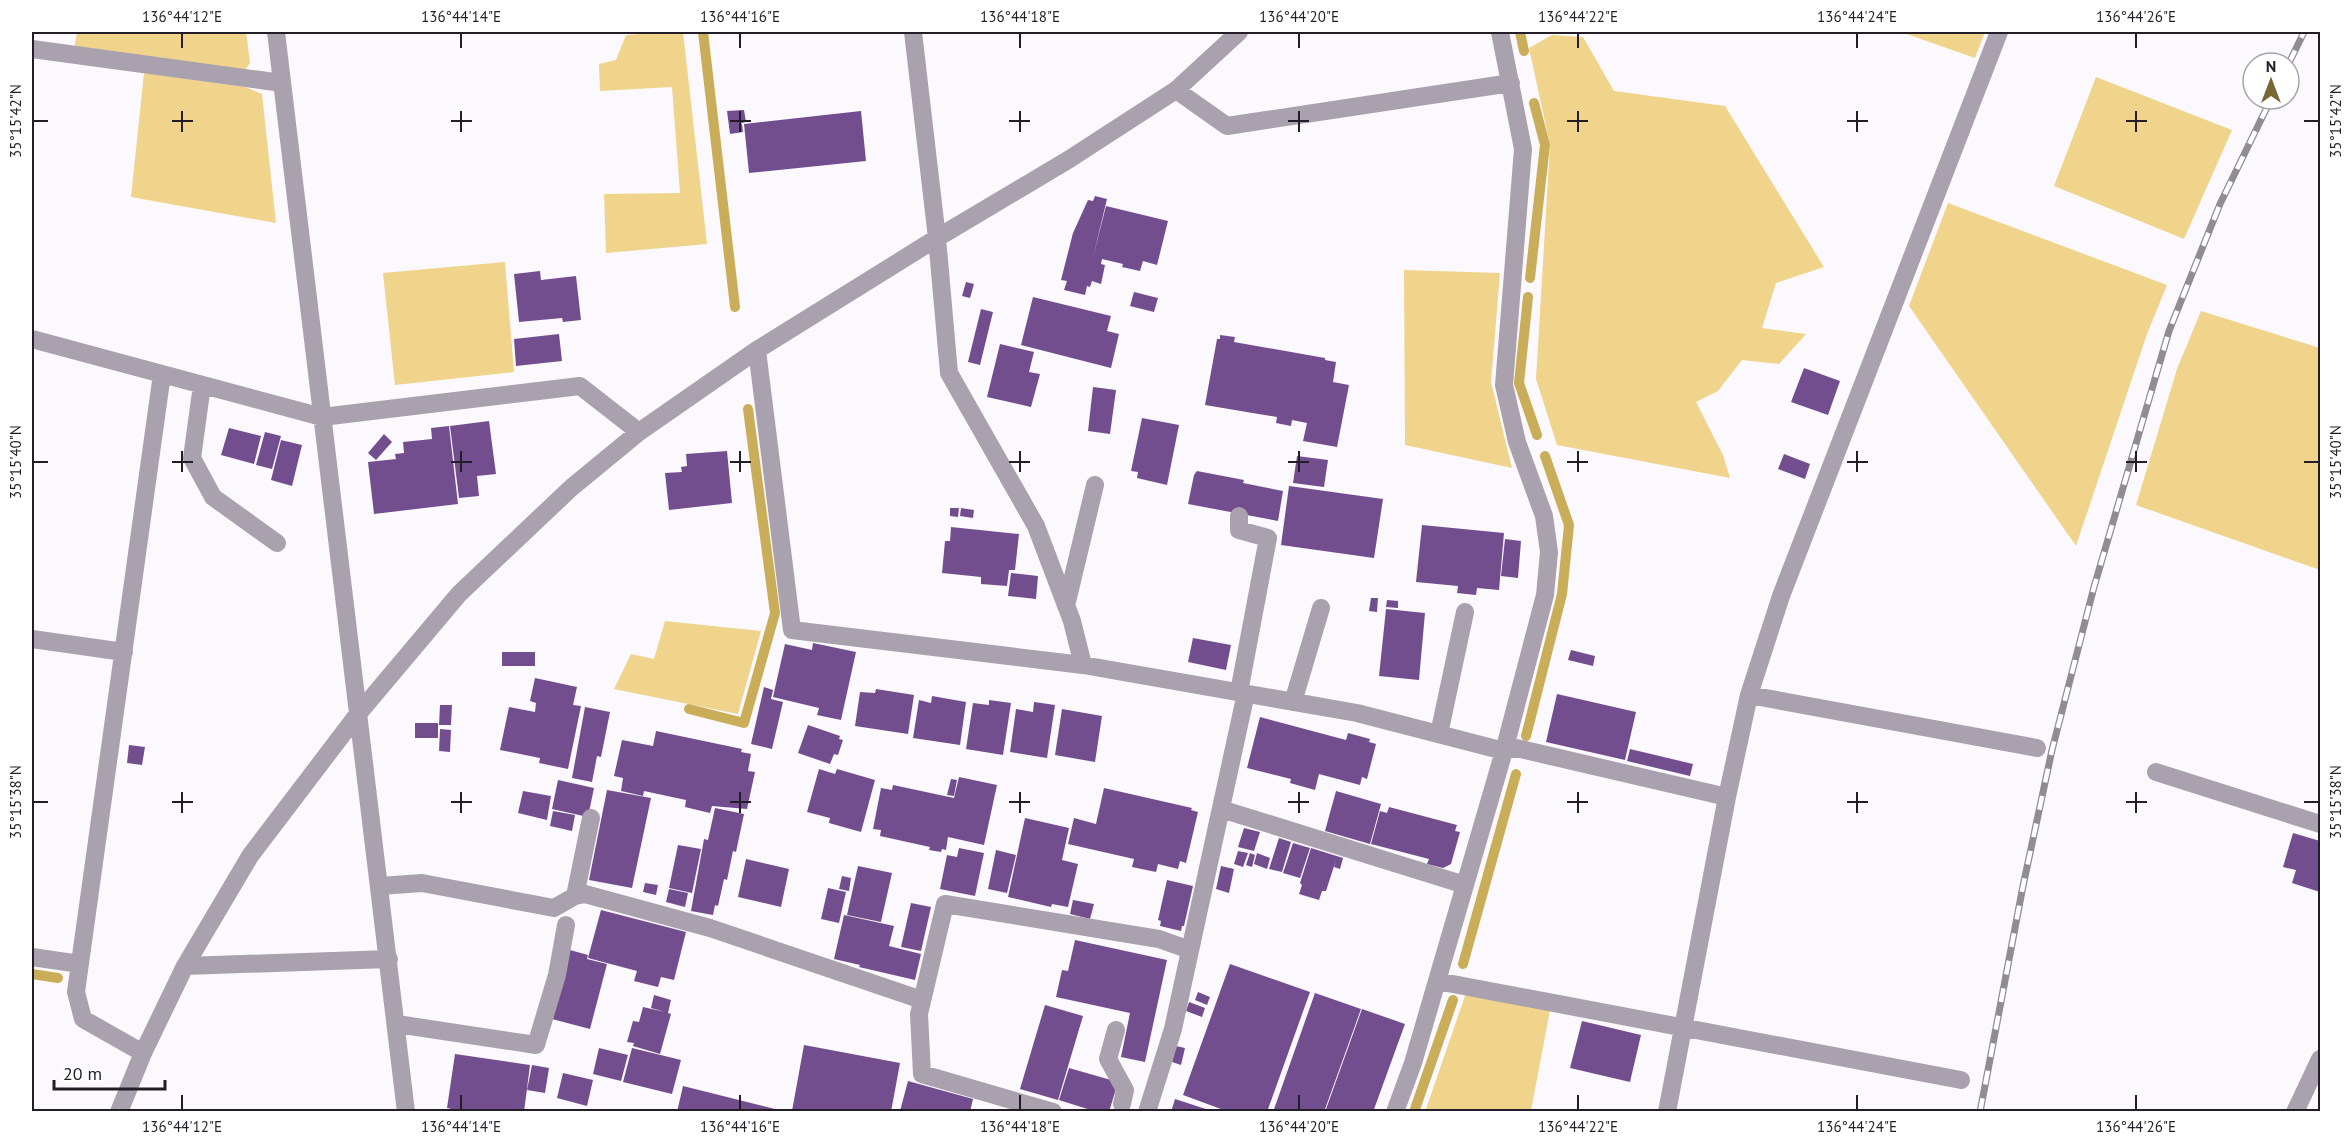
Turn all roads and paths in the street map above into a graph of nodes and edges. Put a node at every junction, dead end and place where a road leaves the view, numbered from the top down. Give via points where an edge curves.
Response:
1 (276, 32) edge
2 (913, 32) edge
3 (1239, 32) edge
4 (1500, 32) edge
5 (1999, 32) edge
6 (32, 49) edge
7 (282, 83) junction
8 (1511, 83) junction
9 (1176, 90) junction
10 (936, 238) junction
11 (32, 339) edge
12 (757, 350) junction
13 (162, 374) junction
14 (202, 385) junction
15 (322, 417) junction
16 (639, 432) junction
17 (1095, 484) dead end
18 (1239, 516) dead end
19 (277, 543) dead end
20 (1066, 606) junction
21 (1321, 608) dead end
22 (1465, 612) dead end
23 (32, 639) edge
24 (123, 652) junction
25 (1083, 665) junction
26 (1242, 693) junction
27 (1749, 695) junction
28 (1293, 702) junction
29 (358, 714) junction
30 (1440, 734) junction
31 (2037, 748) dead end
32 (1504, 751) junction
33 (2156, 772) dead end
34 (1727, 797) junction
35 (1221, 809) junction
36 (591, 818) dead end
37 (2320, 824) edge
38 (1465, 885) junction
39 (380, 886) junction
40 (575, 896) junction
41 (566, 925) dead end
42 (1190, 950) junction
43 (32, 957) edge
44 (389, 959) junction
45 (80, 964) junction
46 (185, 966) junction
47 (1437, 981) junction
48 (922, 1000) junction
49 (397, 1024) junction
50 (1682, 1029) junction
51 (1116, 1030) dead end
52 (143, 1053) junction
53 (2320, 1059) edge
54 (1960, 1080) dead end
55 (1122, 1104) dead end
56 (119, 1112) edge
57 (406, 1112) edge
58 (1053, 1112) edge
59 (1147, 1112) edge
60 (1395, 1112) edge
61 (1667, 1112) edge
62 (2295, 1112) edge

1 - 7 street
2 - 10 street
3 - 9 street
4 - 8 street
5 - 27 street via 1781,596
6 - 7 street
7 - 15 street
8 - 9 street via 1227,126
8 - 32 street via 1523,149 1504,385 1517,442 1544,516 1549,552 1545,595
9 - 10 street
10 - 12 street
10 - 20 street via 949,373 1035,526
11 - 13 street
12 - 16 street
12 - 25 street via 792,630
13 - 14 street
13 - 24 street
14 - 15 street
14 - 19 street via 192,458 213,497
15 - 16 street via 580,386
15 - 29 street
16 - 29 street via 571,488 459,594
17 - 20 street
18 - 26 street via 1239,530 1268,538
20 - 25 street
21 - 28 street
22 - 30 street
23 - 24 street
24 - 45 street
25 - 26 street
26 - 28 street
26 - 35 street
27 - 31 street
27 - 34 street
28 - 30 street
29 - 39 street
29 - 46 street via 250,856
30 - 32 street
32 - 34 street via 1516,748
32 - 38 street
33 - 37 street
34 - 50 street
35 - 38 street
35 - 42 street
36 - 40 street
38 - 47 street
39 - 40 street via 423,883 554,908
39 - 44 street
40 - 48 street via 585,894 710,928
41 - 49 street via 557,975 536,1045
42 - 48 street via 1159,939 945,904
42 - 59 street via 1173,1029
43 - 45 street
44 - 46 street
44 - 49 street
45 - 52 street via 76,992 83,1019
46 - 52 street
47 - 50 street
47 - 60 street
48 - 58 street via 922,1074
49 - 57 street
50 - 54 street
50 - 61 street
51 - 55 street via 1108,1059 1125,1090
52 - 56 street
53 - 62 street

